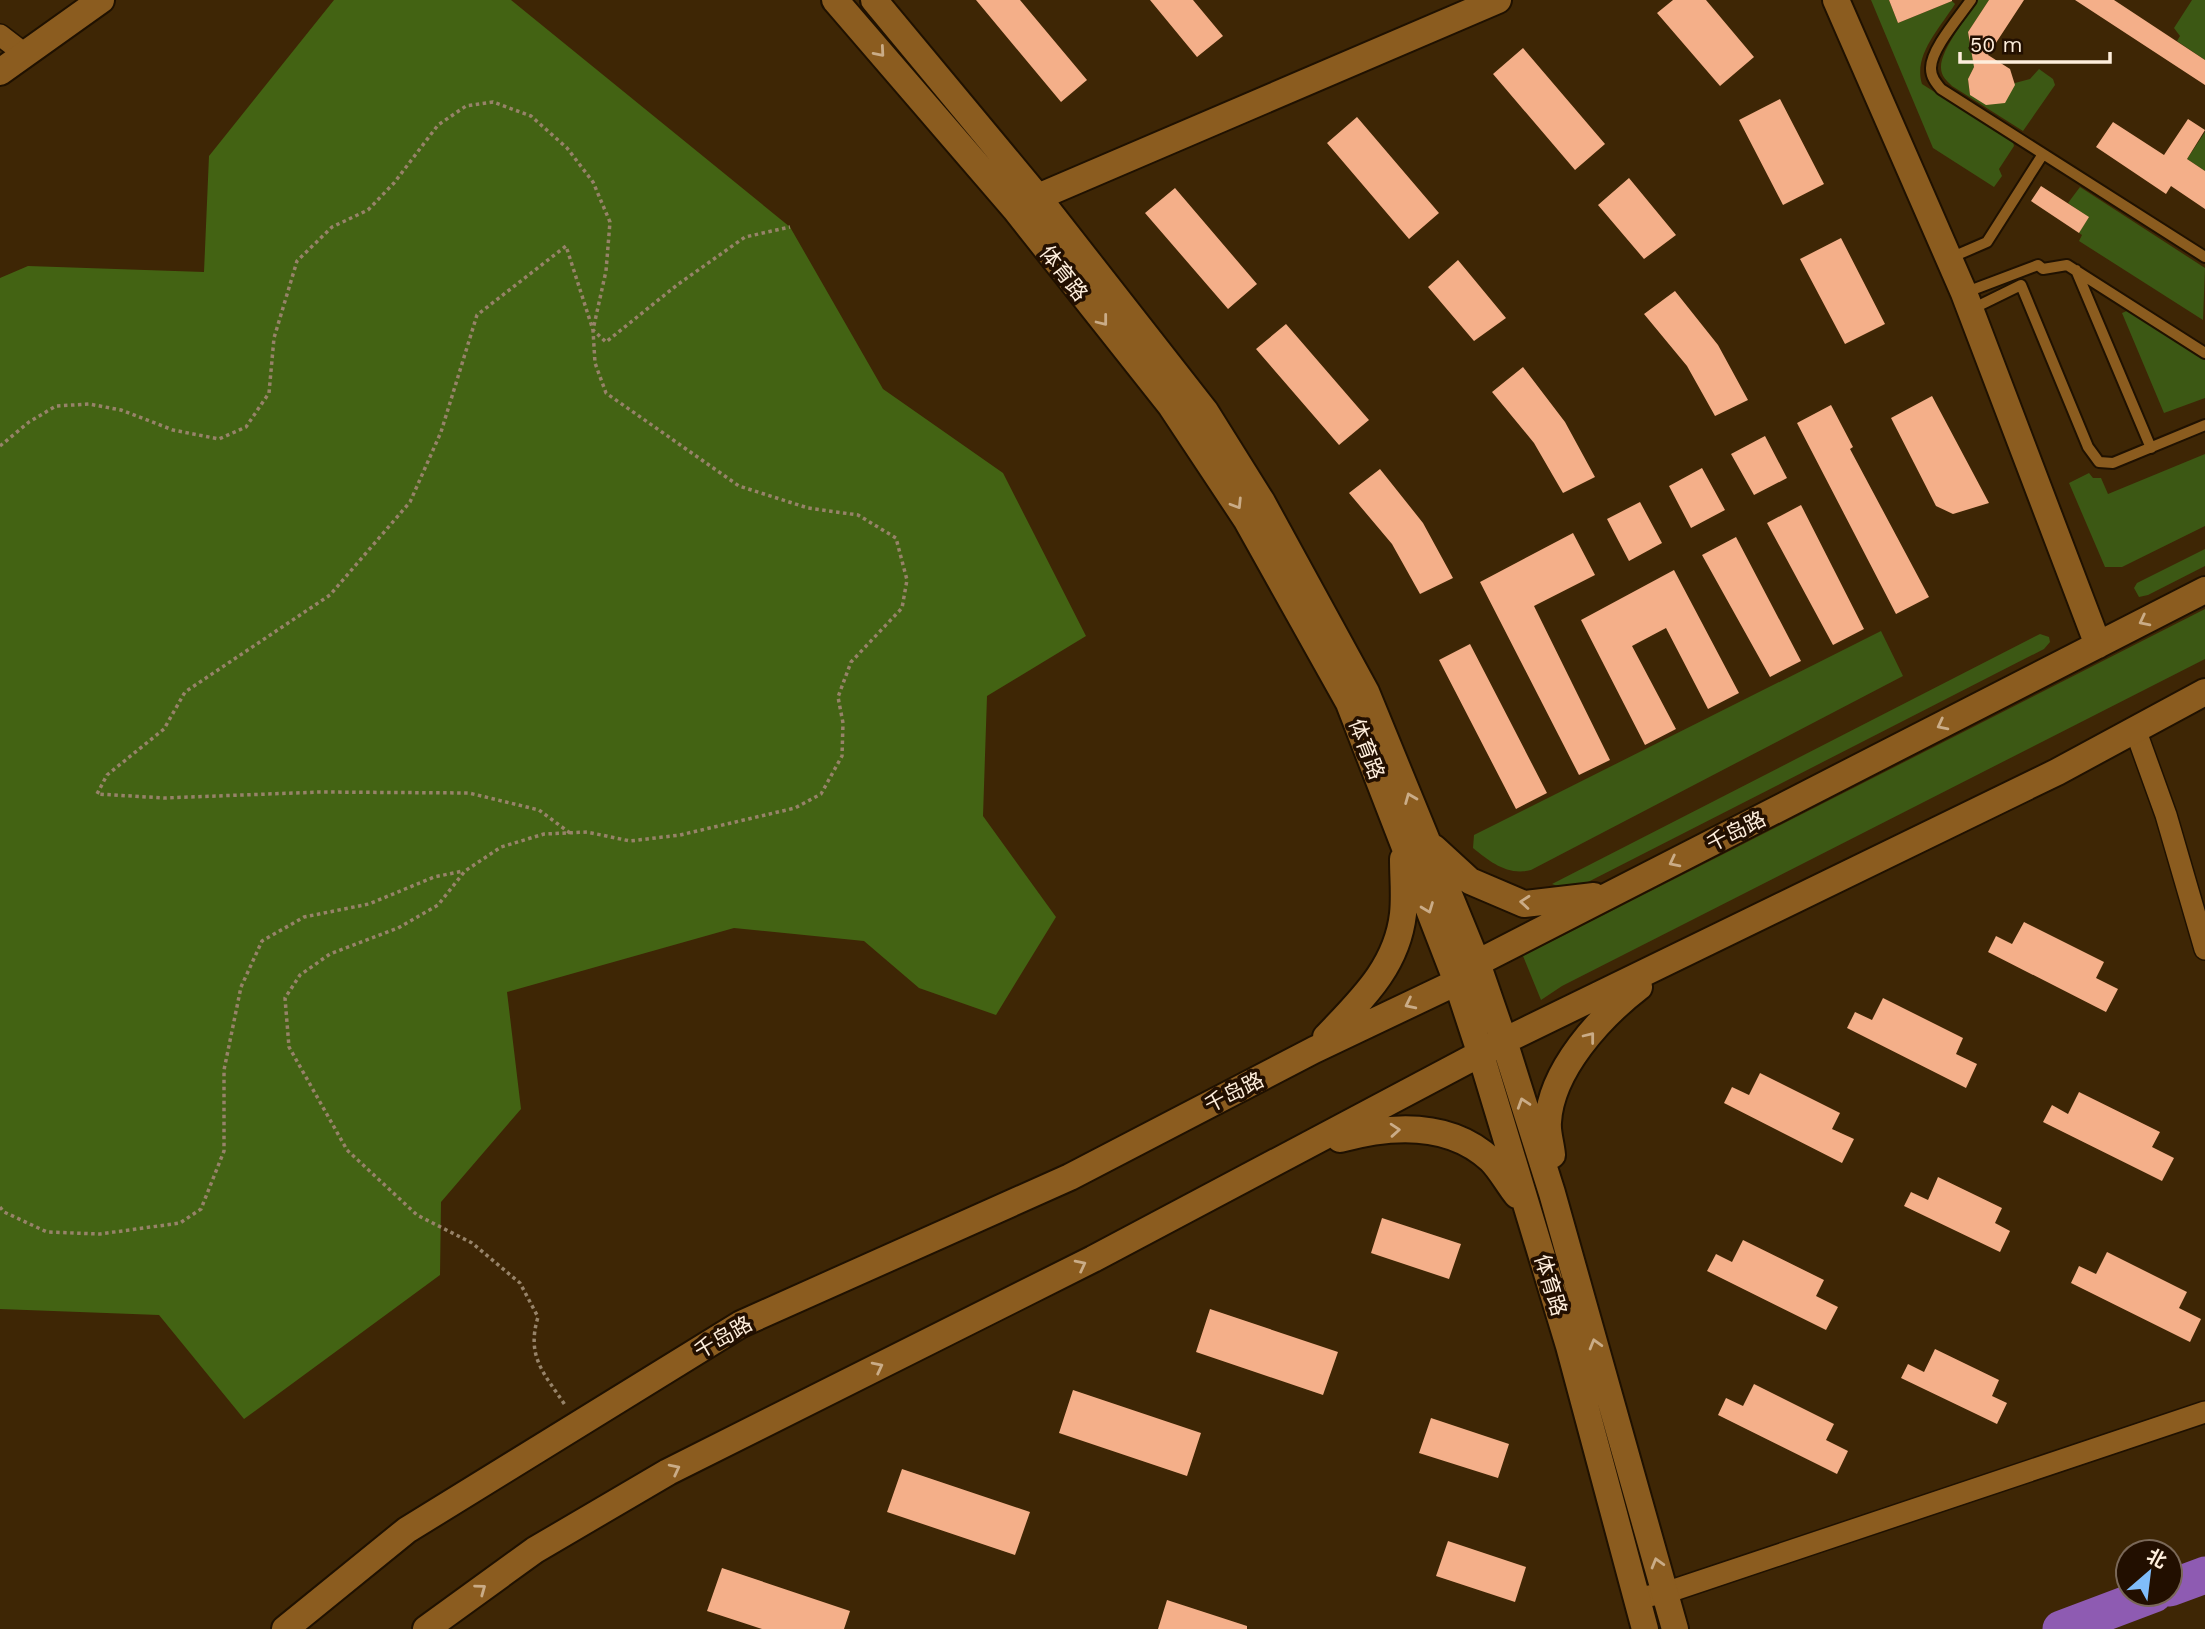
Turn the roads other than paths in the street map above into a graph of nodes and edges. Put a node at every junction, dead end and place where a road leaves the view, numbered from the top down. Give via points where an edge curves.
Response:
1 (101, 0) edge
2 (835, 0) edge
3 (874, 0) edge
4 (1498, 0) edge
5 (1836, 0) edge
6 (1970, 0) edge
7 (0, 35) edge
8 (26, 55) junction
9 (0, 72) edge
10 (2043, 154) junction
11 (1026, 202) junction
12 (2205, 257) edge
13 (1947, 259) junction
14 (2076, 270) junction
15 (1967, 301) junction
16 (2205, 353) edge
17 (2205, 425) edge
18 (2151, 448) junction
19 (2205, 590) edge
20 (2098, 645) junction
21 (2205, 692) edge
22 (2135, 729) junction
23 (1416, 844) junction
24 (1616, 892) junction
25 (2205, 949) edge
26 (1671, 960) junction
27 (1477, 964) junction
28 (1457, 982) junction
29 (1504, 1041) junction
30 (1314, 1050) junction
31 (1481, 1055) junction
32 (1305, 1148) junction
33 (1527, 1206) junction
34 (1572, 1262) junction
35 (2205, 1412) edge
36 (1665, 1593) junction
37 (1638, 1598) junction
38 (285, 1629) edge
39 (426, 1629) edge
40 (1645, 1629) edge
41 (1675, 1629) edge

1 - 8 street
2 -> 11 street, 体育路
3 - 11 street, 体育路
4 - 11 street
5 - 13 street
6 - 10 lane via 1934,53 1932,76 1941,89
7 - 8 street
8 - 9 street
10 - 12 lane
10 - 13 lane via 1987,242
11 - 23 street, 体育路 via 1205,411 1262,502 1366,692
13 - 15 street
14 - 15 lane via 2062,264 2043,269 2038,264
14 - 16 lane
14 - 18 lane
15 - 18 lane via 2021,285 2095,458 2107,464
15 - 20 street
17 - 18 lane
19 -> 20 street, 千岛路
20 -> 24 street, 千岛路
21 - 22 street
22 - 25 street
22 - 26 street via 2057,772
24 -> 23 street via 1524,904 1470,881
23 - 27 street, 体育路
23 -> 28 street, 体育路
23 - 30 street via 1396,947 1357,1006
24 - 27 street, 千岛路
26 - 29 street
34 -> 26 street via 1572,1237 1548,1123 1552,1099 1571,1063 1614,1007
27 - 28 street, 千岛路
27 - 29 street, 体育路
28 -> 30 street, 千岛路
28 - 31 street, 体育路
29 - 31 street
34 -> 29 street, 体育路
30 - 38 street, 千岛路 via 1070,1177 741,1324 407,1530
31 - 32 street
31 - 33 street, 体育路
32 -> 33 street via 1396,1128 1431,1130 1462,1141 1491,1160
39 -> 32 street via 535,1549 668,1472
33 - 37 street, 体育路
36 -> 34 street, 体育路
35 - 36 street
36 - 37 street
36 - 41 street, 体育路
37 - 40 street, 体育路

